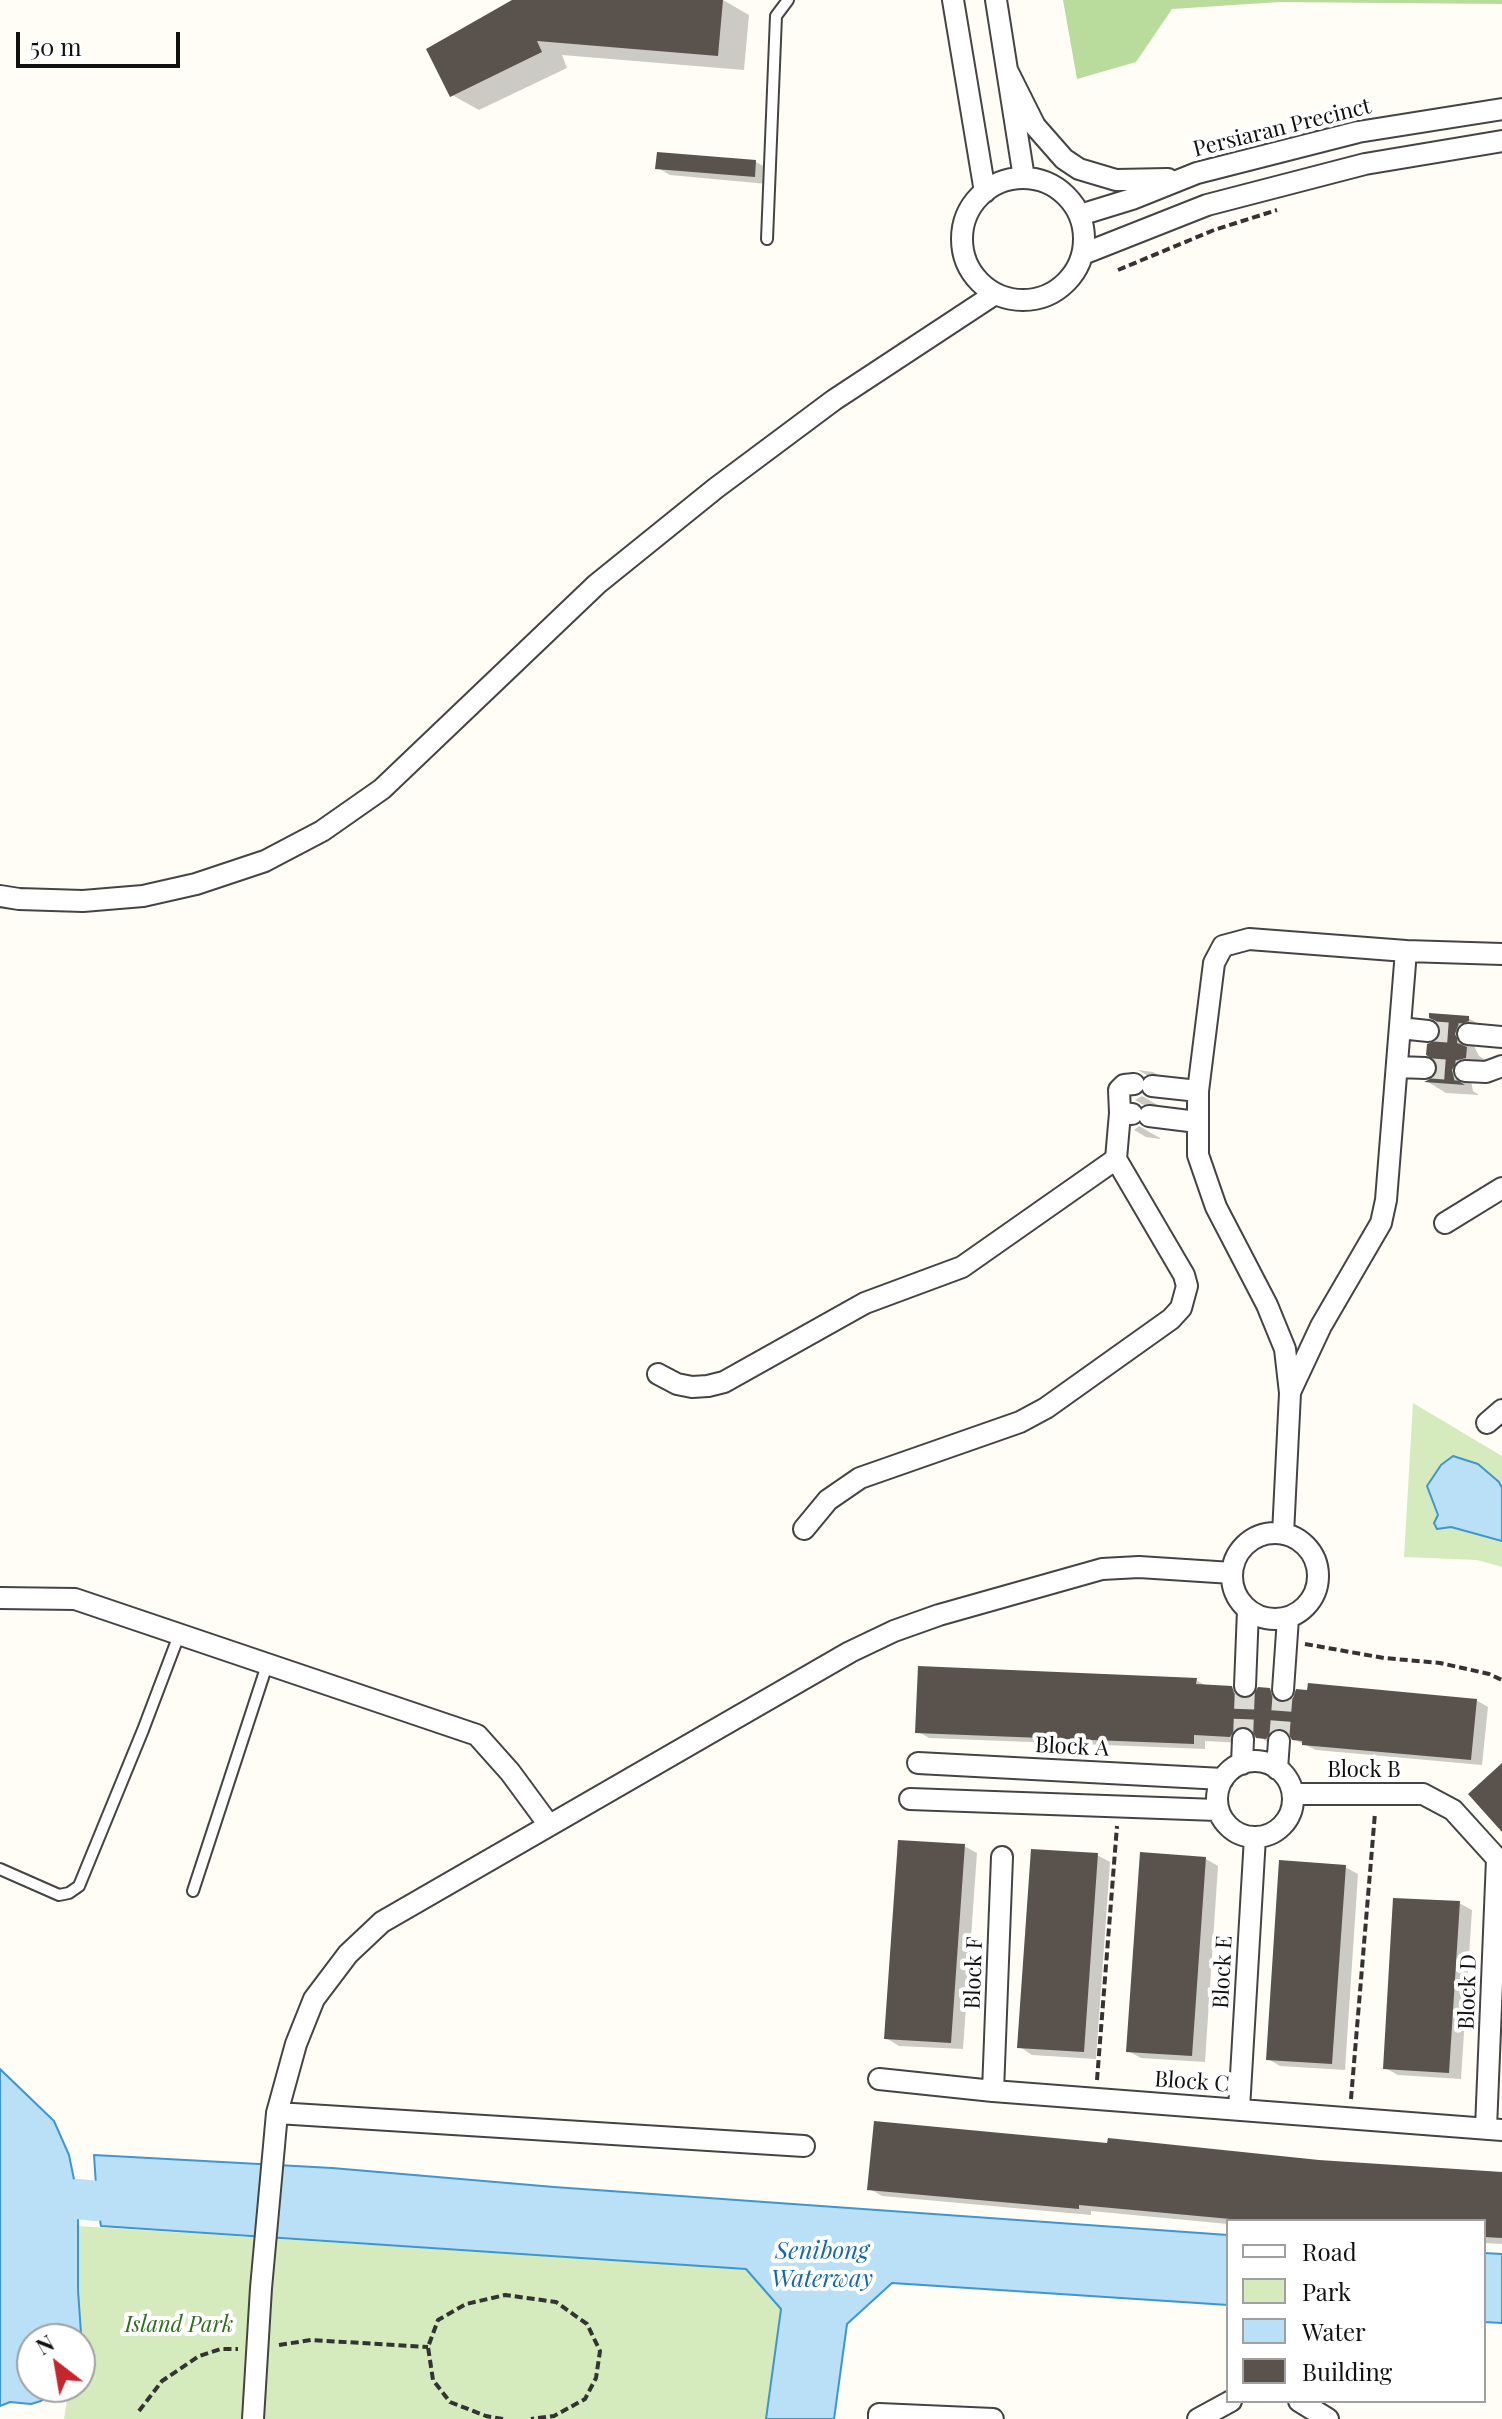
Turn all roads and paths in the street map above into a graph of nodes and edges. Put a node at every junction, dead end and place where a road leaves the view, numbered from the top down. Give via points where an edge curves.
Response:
1 (788, 0) edge
2 (953, 0) edge
3 (996, 0) edge
4 (1007, 70) junction
5 (1502, 109) edge
6 (1502, 141) edge
7 (1024, 178) junction
8 (1182, 179) junction
9 (985, 192) junction
10 (1287, 207) dead end
11 (1080, 215) junction
12 (767, 239) dead end
13 (1083, 254) junction
14 (1118, 270) dead end
15 (995, 294) junction
16 (0, 896) edge
17 (1406, 951) junction
18 (1502, 954) edge
19 (1400, 1028) junction
20 (1428, 1031) tunnel mouth
21 (1468, 1034) tunnel mouth
22 (1502, 1037) edge
23 (1502, 1066) edge
24 (1398, 1067) junction
25 (1425, 1068) tunnel mouth
26 (1465, 1071) tunnel mouth
27 (1198, 1091) junction
28 (1134, 1114) junction
29 (1197, 1122) junction
30 (1116, 1159) junction
31 (1502, 1188) edge
32 (1445, 1223) dead end
33 (658, 1374) dead end
34 (1290, 1393) junction
35 (804, 1529) dead end
36 (1283, 1534) junction
37 (1232, 1573) junction
38 (0, 1598) edge
39 (1248, 1610) junction
40 (1288, 1618) junction
41 (179, 1635) junction
42 (1287, 1640) junction
43 (267, 1665) junction
44 (1502, 1680) edge
45 (1245, 1686) tunnel mouth
46 (1283, 1690) tunnel mouth
47 (1243, 1739) tunnel mouth
48 (1279, 1741) tunnel mouth
49 (918, 1763) dead end
50 (1242, 1764) junction
51 (1277, 1769) junction
52 (1223, 1779) junction
53 (1294, 1794) junction
54 (1376, 1794) junction
55 (910, 1799) dead end
56 (1119, 1806) junction
57 (1217, 1810) junction
58 (549, 1825) junction
59 (1255, 1837) junction
60 (1002, 1857) dead end
61 (1500, 1861) edge
62 (0, 1869) edge
63 (193, 1891) dead end
64 (879, 2079) dead end
65 (993, 2091) junction
66 (1095, 2098) junction
67 (1239, 2109) junction
68 (277, 2113) junction
69 (1350, 2118) junction
70 (1494, 2129) edge
71 (804, 2146) dead end
72 (428, 2347) junction
73 (257, 2349) junction
74 (1227, 2403) edge
75 (1302, 2403) edge
76 (139, 2411) dead end
77 (253, 2419) edge
78 (503, 2419) edge
79 (531, 2419) edge
80 (879, 2419) edge
81 (993, 2419) edge
82 (1198, 2419) edge
83 (1328, 2419) edge

1 - 12 lane via 776,16
2 - 9 street
3 - 4 street
4 - 7 street
4 - 8 street via 1043,138 1071,164 1116,180
5 - 8 street, Persiaran Precinct via 1358,132
6 - 13 street via 1365,164 1207,205
7 - 9 street
7 - 11 street via 1063,192
8 - 11 street, Persiaran Precinct
9 - 15 street via 967,216 962,246 972,274
10 - 14 path
11 - 13 street
13 - 15 street via 1068,282 1055,292 1025,301
15 - 16 street via 834,400 716,488 597,584 382,789 322,831 265,861 143,896 83,901
17 - 18 street
17 - 19 street
17 - 27 street via 1249,939 1223,946 1214,963
19 - 20 street
19 - 24 street
21 - 22 street
23 - 26 street
24 - 25 street
24 - 34 street via 1381,1223 1314,1339
27 - 28 street via 1124,1085 1119,1090
27 - 29 street
28 - 29 street
28 - 30 street
29 - 34 street via 1198,1155 1216,1207 1279,1330
30 - 33 street via 962,1267 865,1303 724,1382 692,1387
30 - 35 street via 1184,1275 1181,1308 1046,1408 860,1478 828,1500
31 - 32 street
34 - 36 street
36 - 37 street via 1268,1533 1243,1547
36 - 40 street via 1307,1548 1318,1573 1311,1601
37 - 39 street via 1238,1600
37 - 58 street via 1102,1569 894,1631
38 - 41 street via 75,1599
39 - 40 street via 1274,1620
39 - 45 street
40 - 42 street
41 - 43 street
41 - 62 lane via 79,1886 59,1895
42 - 44 path via 1440,1663
42 - 46 street
43 - 58 street via 477,1735
43 - 63 lane
47 - 50 street
48 - 51 street
49 - 52 street, Block A
50 - 51 street via 1266,1763
50 - 52 street
51 - 53 street
52 - 57 street
53 - 54 street, Block B
53 - 59 street via 1286,1820 1267,1836
54 - 61 street, Block B via 1423,1794 1453,1810
54 - 69 path
55 - 56 street
56 - 57 street
56 - 66 path
57 - 59 street via 1231,1830
58 - 68 street via 382,1922 348,1954 314,1999
59 - 67 street, Block E
60 - 65 street, Block F
61 - 70 street, Block D
64 - 65 street, Block C
65 - 66 street, Block C
66 - 67 street, Block C
67 - 69 street, Block C
68 - 71 street
68 - 73 street
69 - 70 street, Block C
72 - 73 path via 311,2340
72 - 78 path via 433,2380 450,2402
72 - 79 path via 438,2320 466,2304 505,2295 556,2302 587,2324 600,2351 596,2378 585,2399 554,2416
73 - 76 path via 221,2349 199,2356 162,2381
73 - 77 street
74 - 82 street
75 - 83 street
80 - 81 street via 879,2414

